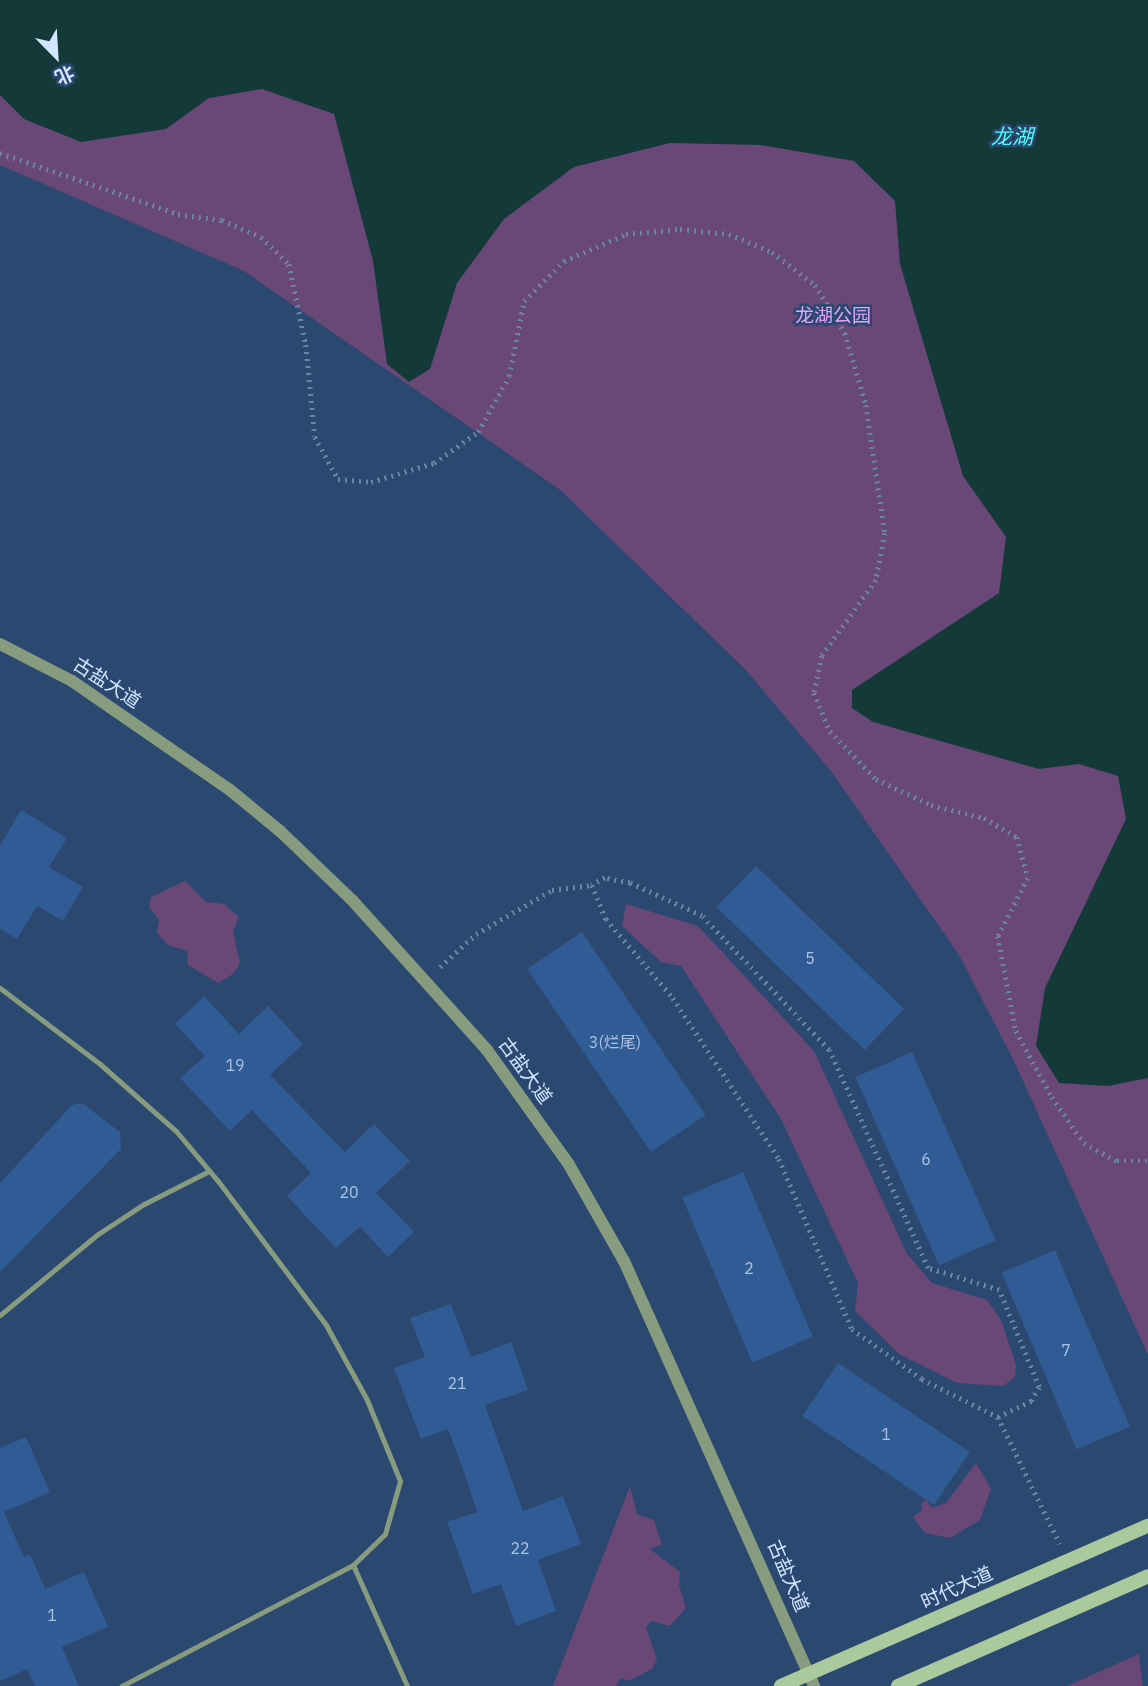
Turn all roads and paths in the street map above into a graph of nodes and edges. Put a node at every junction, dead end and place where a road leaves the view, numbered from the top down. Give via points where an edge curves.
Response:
1 (0, 153) edge
2 (0, 644) edge
3 (592, 885) junction
4 (426, 980) junction
5 (0, 988) edge
6 (1148, 1161) edge
7 (209, 1171) junction
8 (0, 1315) edge
9 (998, 1417) junction
10 (1148, 1526) edge
11 (1067, 1561) junction
12 (353, 1564) junction
13 (1148, 1576) edge
14 (812, 1680) edge
15 (122, 1686) edge
16 (407, 1686) edge
17 (781, 1686) edge
18 (898, 1686) edge

1 - 6 path via 178,215 222,219 261,237 289,264 306,345 315,437 338,479 371,482 434,463 478,432 509,376 524,301 564,261 626,233 680,229 729,234 772,252 815,285 845,333 866,405 885,533 876,580 822,656 814,693 830,731 876,779 931,805 984,818 1017,837 1028,878 998,936 1016,1031 1084,1143 1117,1161
2 - 4 street, 古盐大道 via 72,681 230,790 280,831
3 - 4 path via 552,890 475,934
3 - 9 path via 606,919 673,999 779,1159 852,1329 922,1379
3 - 9 path via 605,878 629,883 702,916 829,1050 928,1268 999,1290 1038,1375 1039,1387 1031,1401
4 - 14 street, 古盐大道 via 487,1050 568,1163 618,1251 704,1432
5 - 7 lane via 176,1131
7 - 8 lane via 144,1203 99,1234
7 - 12 lane via 319,1315 391,1452 400,1481 392,1517 372,1549
9 - 11 path
10 - 11 main road, 时代大道
11 - 14 main road, 时代大道
12 - 15 lane
12 - 16 lane
13 - 18 main road
14 - 17 main road, 时代大道

